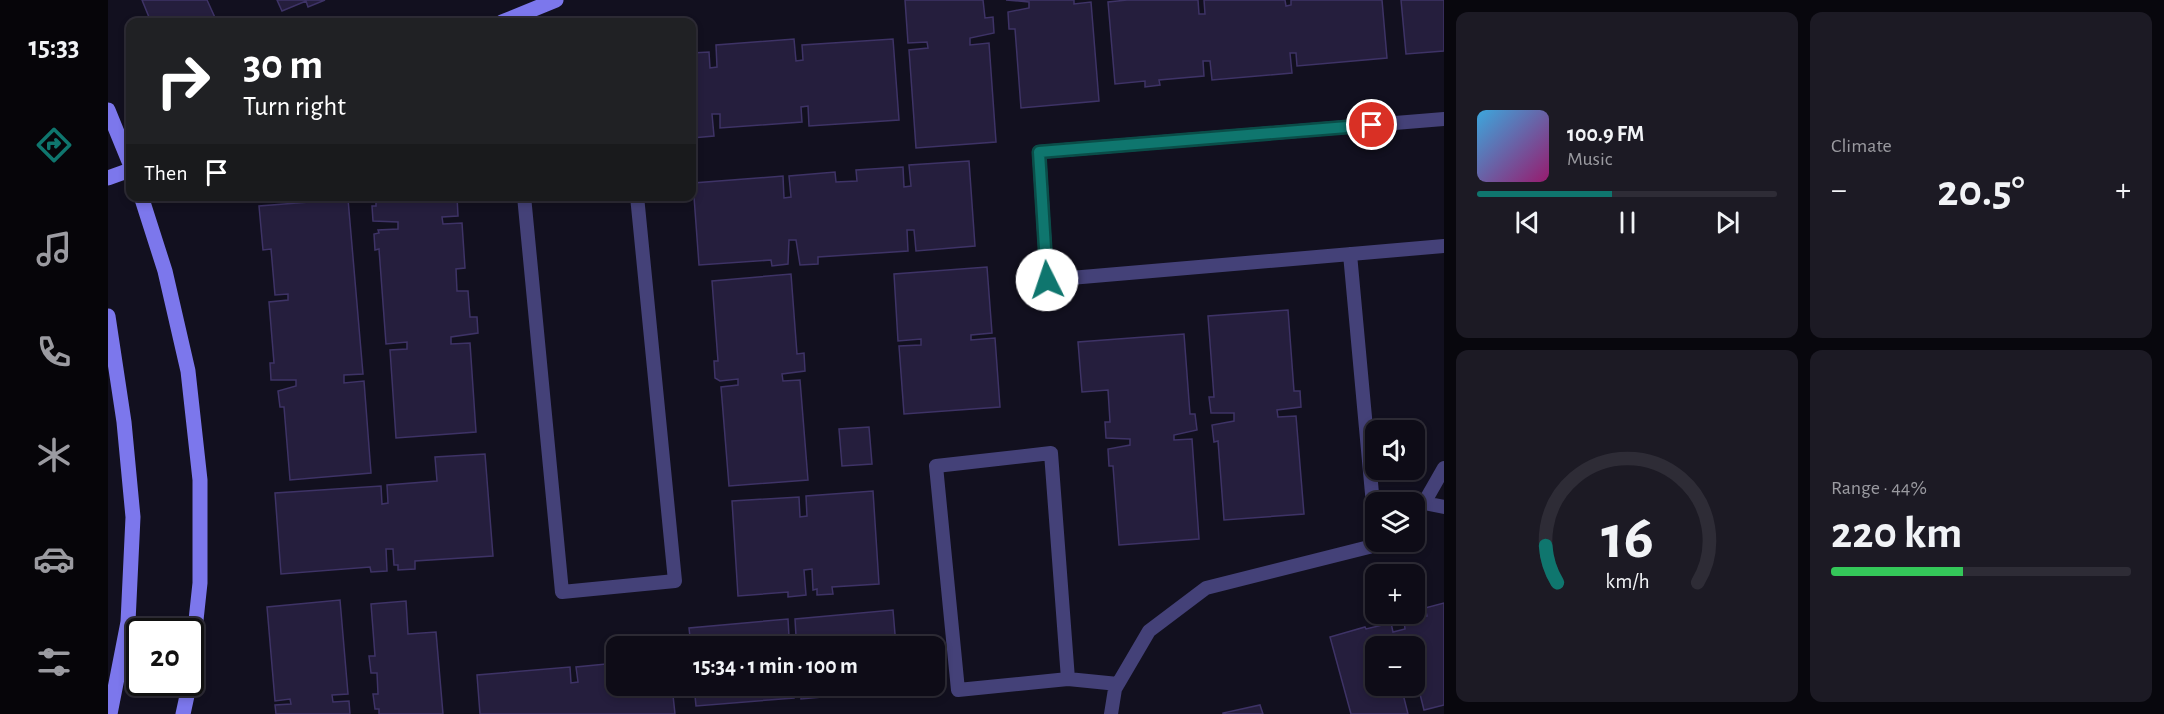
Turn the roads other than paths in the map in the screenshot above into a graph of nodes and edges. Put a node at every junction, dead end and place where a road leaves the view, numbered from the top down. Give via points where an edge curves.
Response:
1 (551, 1) edge
2 (512, 18) edge
3 (108, 110) edge
4 (1444, 119) edge
5 (126, 154) edge
6 (126, 171) edge
7 (108, 178) edge
8 (143, 201) edge
9 (524, 201) edge
10 (637, 201) edge
11 (1444, 246) edge
12 (1350, 254) junction
13 (108, 316) edge
14 (1444, 468) edge
15 (1372, 492) edge
16 (1425, 498) edge
17 (1425, 507) edge
18 (1444, 507) edge
19 (1365, 548) edge
20 (196, 618) edge
21 (1068, 679) junction
22 (1118, 684) junction
23 (187, 696) edge
24 (110, 714) edge
25 (183, 714) edge
26 (1111, 714) edge

1 - 2 street
3 - 5 street
4 - 12 lane via 1039,152 1047,280
6 - 7 street
8 - 20 street via 165,271 188,371 200,480
9 - 10 lane via 562,592 675,581
11 - 12 lane
12 - 15 lane
13 - 24 street via 133,517 128,621
14 - 16 lane
17 - 18 lane
19 - 22 lane via 1206,588 1149,631
21 - 21 lane via 1051,453 936,466 958,690
21 - 22 lane
22 - 26 lane
23 - 25 street

